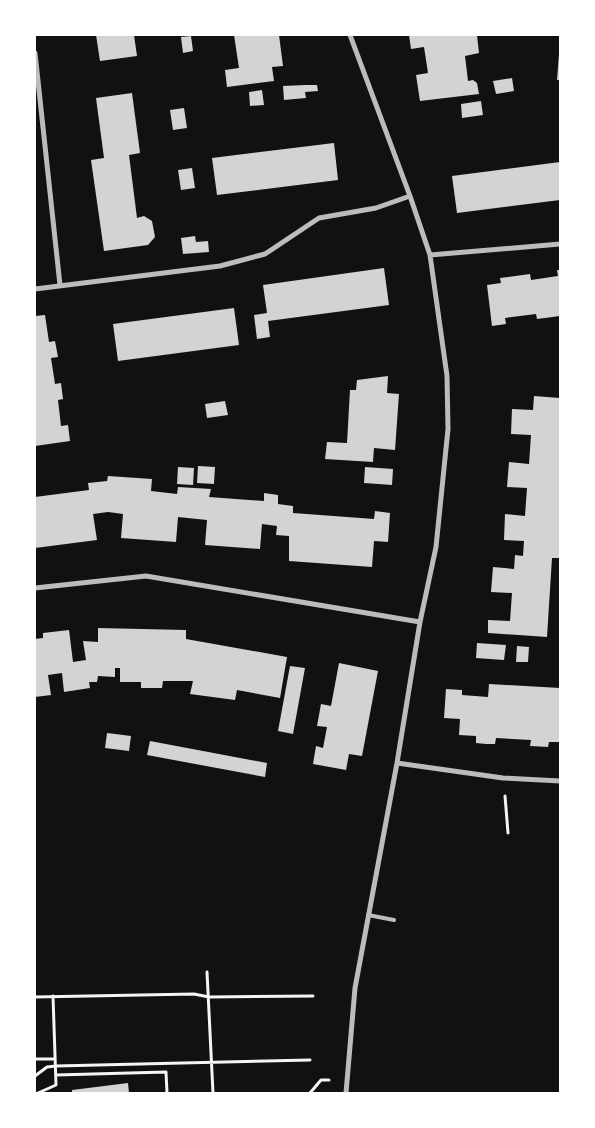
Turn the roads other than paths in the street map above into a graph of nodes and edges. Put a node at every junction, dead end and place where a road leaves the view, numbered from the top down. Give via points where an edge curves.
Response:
1 (350, 35) edge
2 (35, 53) edge
3 (410, 196) junction
4 (560, 244) edge
5 (430, 255) junction
6 (60, 285) junction
7 (35, 289) edge
8 (35, 588) edge
9 (420, 622) junction
10 (397, 763) junction
11 (560, 781) edge
12 (368, 915) junction
13 (394, 920) dead end
14 (346, 1093) edge

1 - 3 street
2 - 6 street
3 - 5 street
3 - 6 street via 376,208 319,218 265,254 220,266
4 - 5 street
5 - 9 street via 447,376 448,429 436,547
6 - 7 street
8 - 9 street via 146,576
9 - 10 street
10 - 11 street via 503,778
10 - 12 street
12 - 13 lane
12 - 14 street via 355,988

